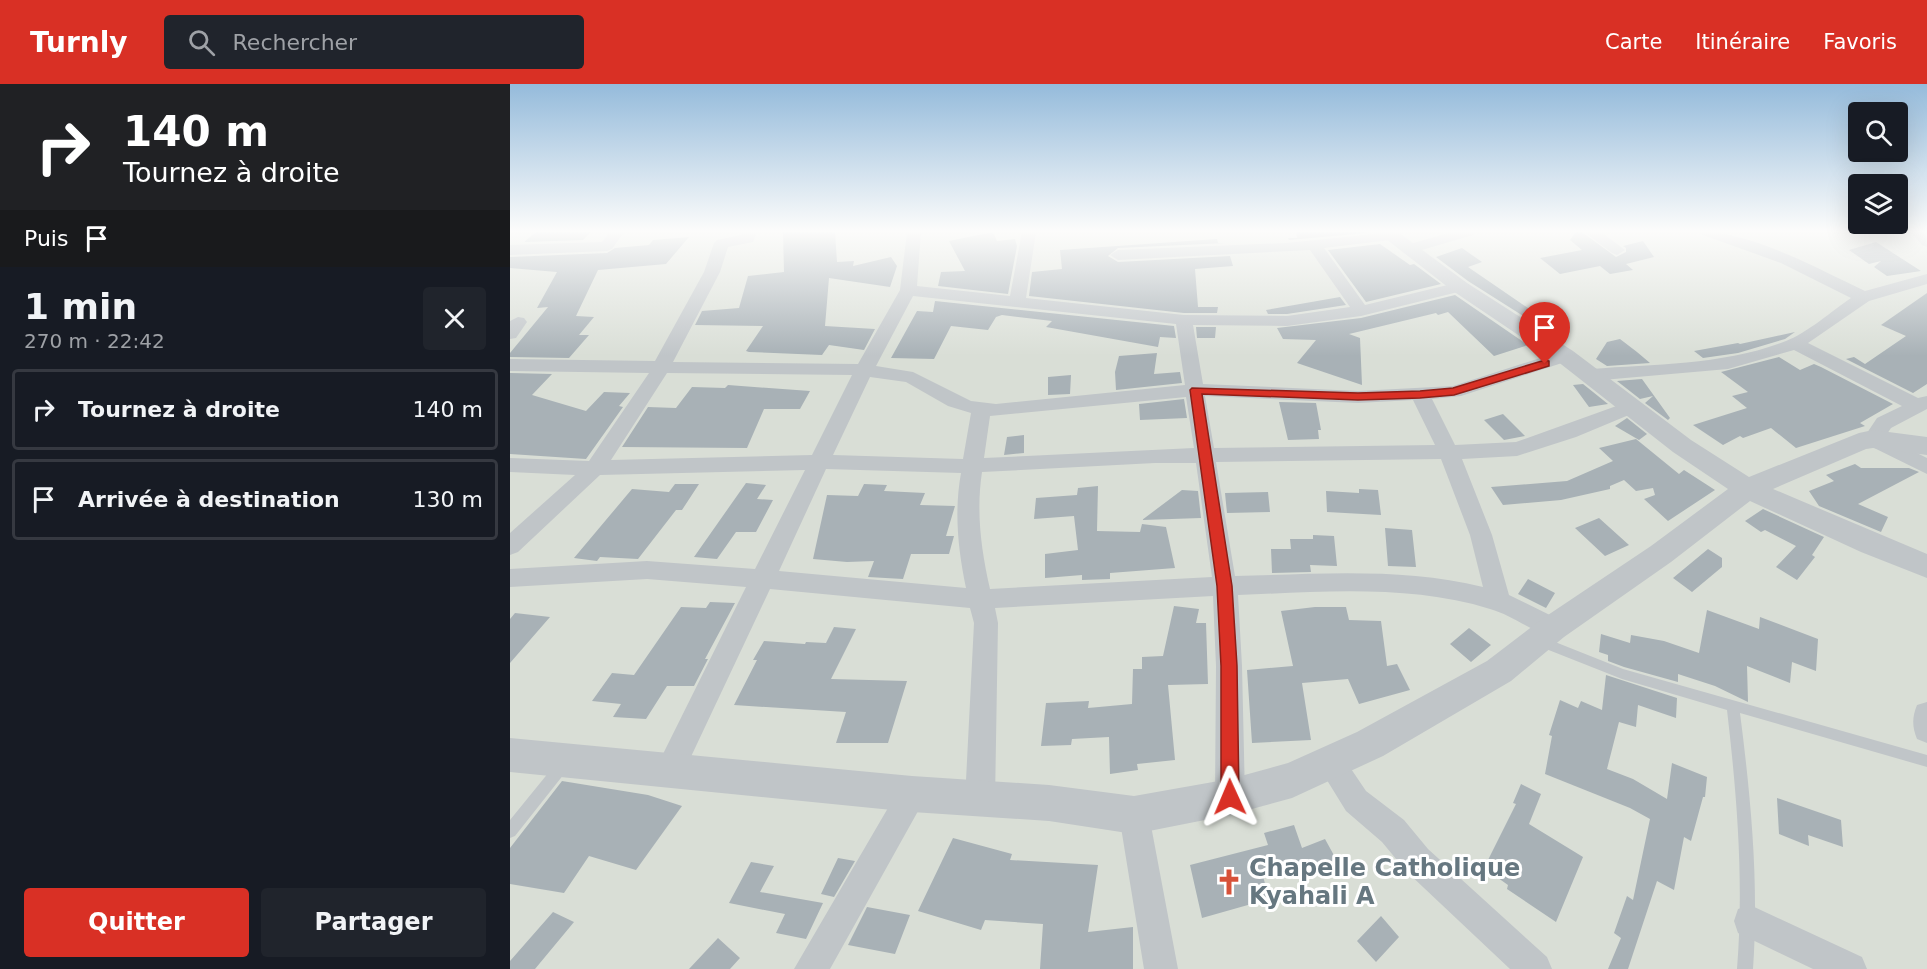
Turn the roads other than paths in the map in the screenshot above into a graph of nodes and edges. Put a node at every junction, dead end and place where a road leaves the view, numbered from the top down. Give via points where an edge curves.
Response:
1 (711, 273) edge
2 (910, 273) edge
3 (1023, 273) edge
4 (1334, 273) edge
5 (1440, 273) edge
6 (1814, 273) edge
7 (1927, 279) edge
8 (1460, 288) junction
9 (908, 290) junction
10 (1863, 297) junction
11 (1017, 300) junction
12 (1361, 311) junction
13 (1184, 320) junction
14 (1795, 344) junction
15 (1565, 356) junction
16 (510, 365) edge
17 (661, 368) junction
18 (864, 370) junction
19 (1591, 375) junction
20 (1196, 390) junction
21 (1420, 395) junction
22 (1922, 404) edge
23 (1629, 408) junction
24 (981, 410) junction
25 (1873, 439) junction
26 (1927, 446) edge
27 (1449, 453) junction
28 (1207, 457) junction
29 (820, 462) junction
30 (510, 465) edge
31 (972, 466) junction
32 (1927, 467) edge
33 (595, 468) junction
34 (1747, 489) junction
35 (510, 546) edge
36 (1927, 566) edge
37 (510, 578) edge
38 (764, 580) junction
39 (1225, 586) junction
40 (979, 599) junction
41 (1499, 601) junction
42 (1546, 635) junction
43 (1733, 707) junction
44 (1927, 714) edge
45 (1927, 730) edge
46 (510, 755) edge
47 (567, 760) junction
48 (1927, 761) edge
49 (1330, 764) junction
50 (670, 770) junction
51 (912, 794) junction
52 (1230, 797) junction
53 (980, 800) junction
54 (1134, 814) junction
55 (510, 831) edge
56 (1750, 921) junction
57 (811, 969) edge
58 (1161, 969) edge
59 (1535, 969) edge
60 (1745, 969) edge
61 (1850, 969) edge

1 - 17 street
2 - 9 street
3 - 11 street
4 - 12 street
5 - 8 street
6 - 10 street
7 - 10 street
8 - 12 street
8 - 15 street
9 - 11 street
9 - 18 street
10 - 14 street
11 - 13 street
12 - 13 street via 1287,321
13 - 20 street
14 - 19 street via 1728,363
14 - 22 street
15 - 19 street
15 - 21 street via 1454,392
16 - 17 street
17 - 18 street
17 - 33 street
18 - 24 street via 918,380 951,401
18 - 29 street
19 - 23 street
20 - 21 street via 1358,397
20 - 24 street
20 - 28 street
21 - 27 street
22 - 25 street via 1884,423
23 - 27 street via 1517,449
23 - 34 street
24 - 31 street
25 - 26 street
25 - 32 street
25 - 34 street
27 - 28 street
27 - 41 street via 1480,535
28 - 31 street
28 - 39 street
29 - 31 street
29 - 33 street
29 - 38 street
30 - 33 street
31 - 40 street via 970,552
33 - 35 street
34 - 36 street
34 - 42 street
37 - 38 street via 647,570
38 - 40 street
38 - 50 street
39 - 40 street
39 - 41 street via 1353,582 1429,586
39 - 52 street
40 - 53 street via 986,624
41 - 42 street
42 - 43 lane via 1622,674
42 - 49 street via 1499,671
43 - 48 lane
43 - 56 lane via 1741,763
44 - 45 street
46 - 47 street
47 - 50 street
47 - 55 lane
49 - 52 street via 1293,780
49 - 59 street via 1356,801 1393,831 1417,860
50 - 51 street
51 - 53 street
51 - 57 street
52 - 54 street
53 - 54 street via 1049,803
54 - 58 street
56 - 60 lane
56 - 61 street

